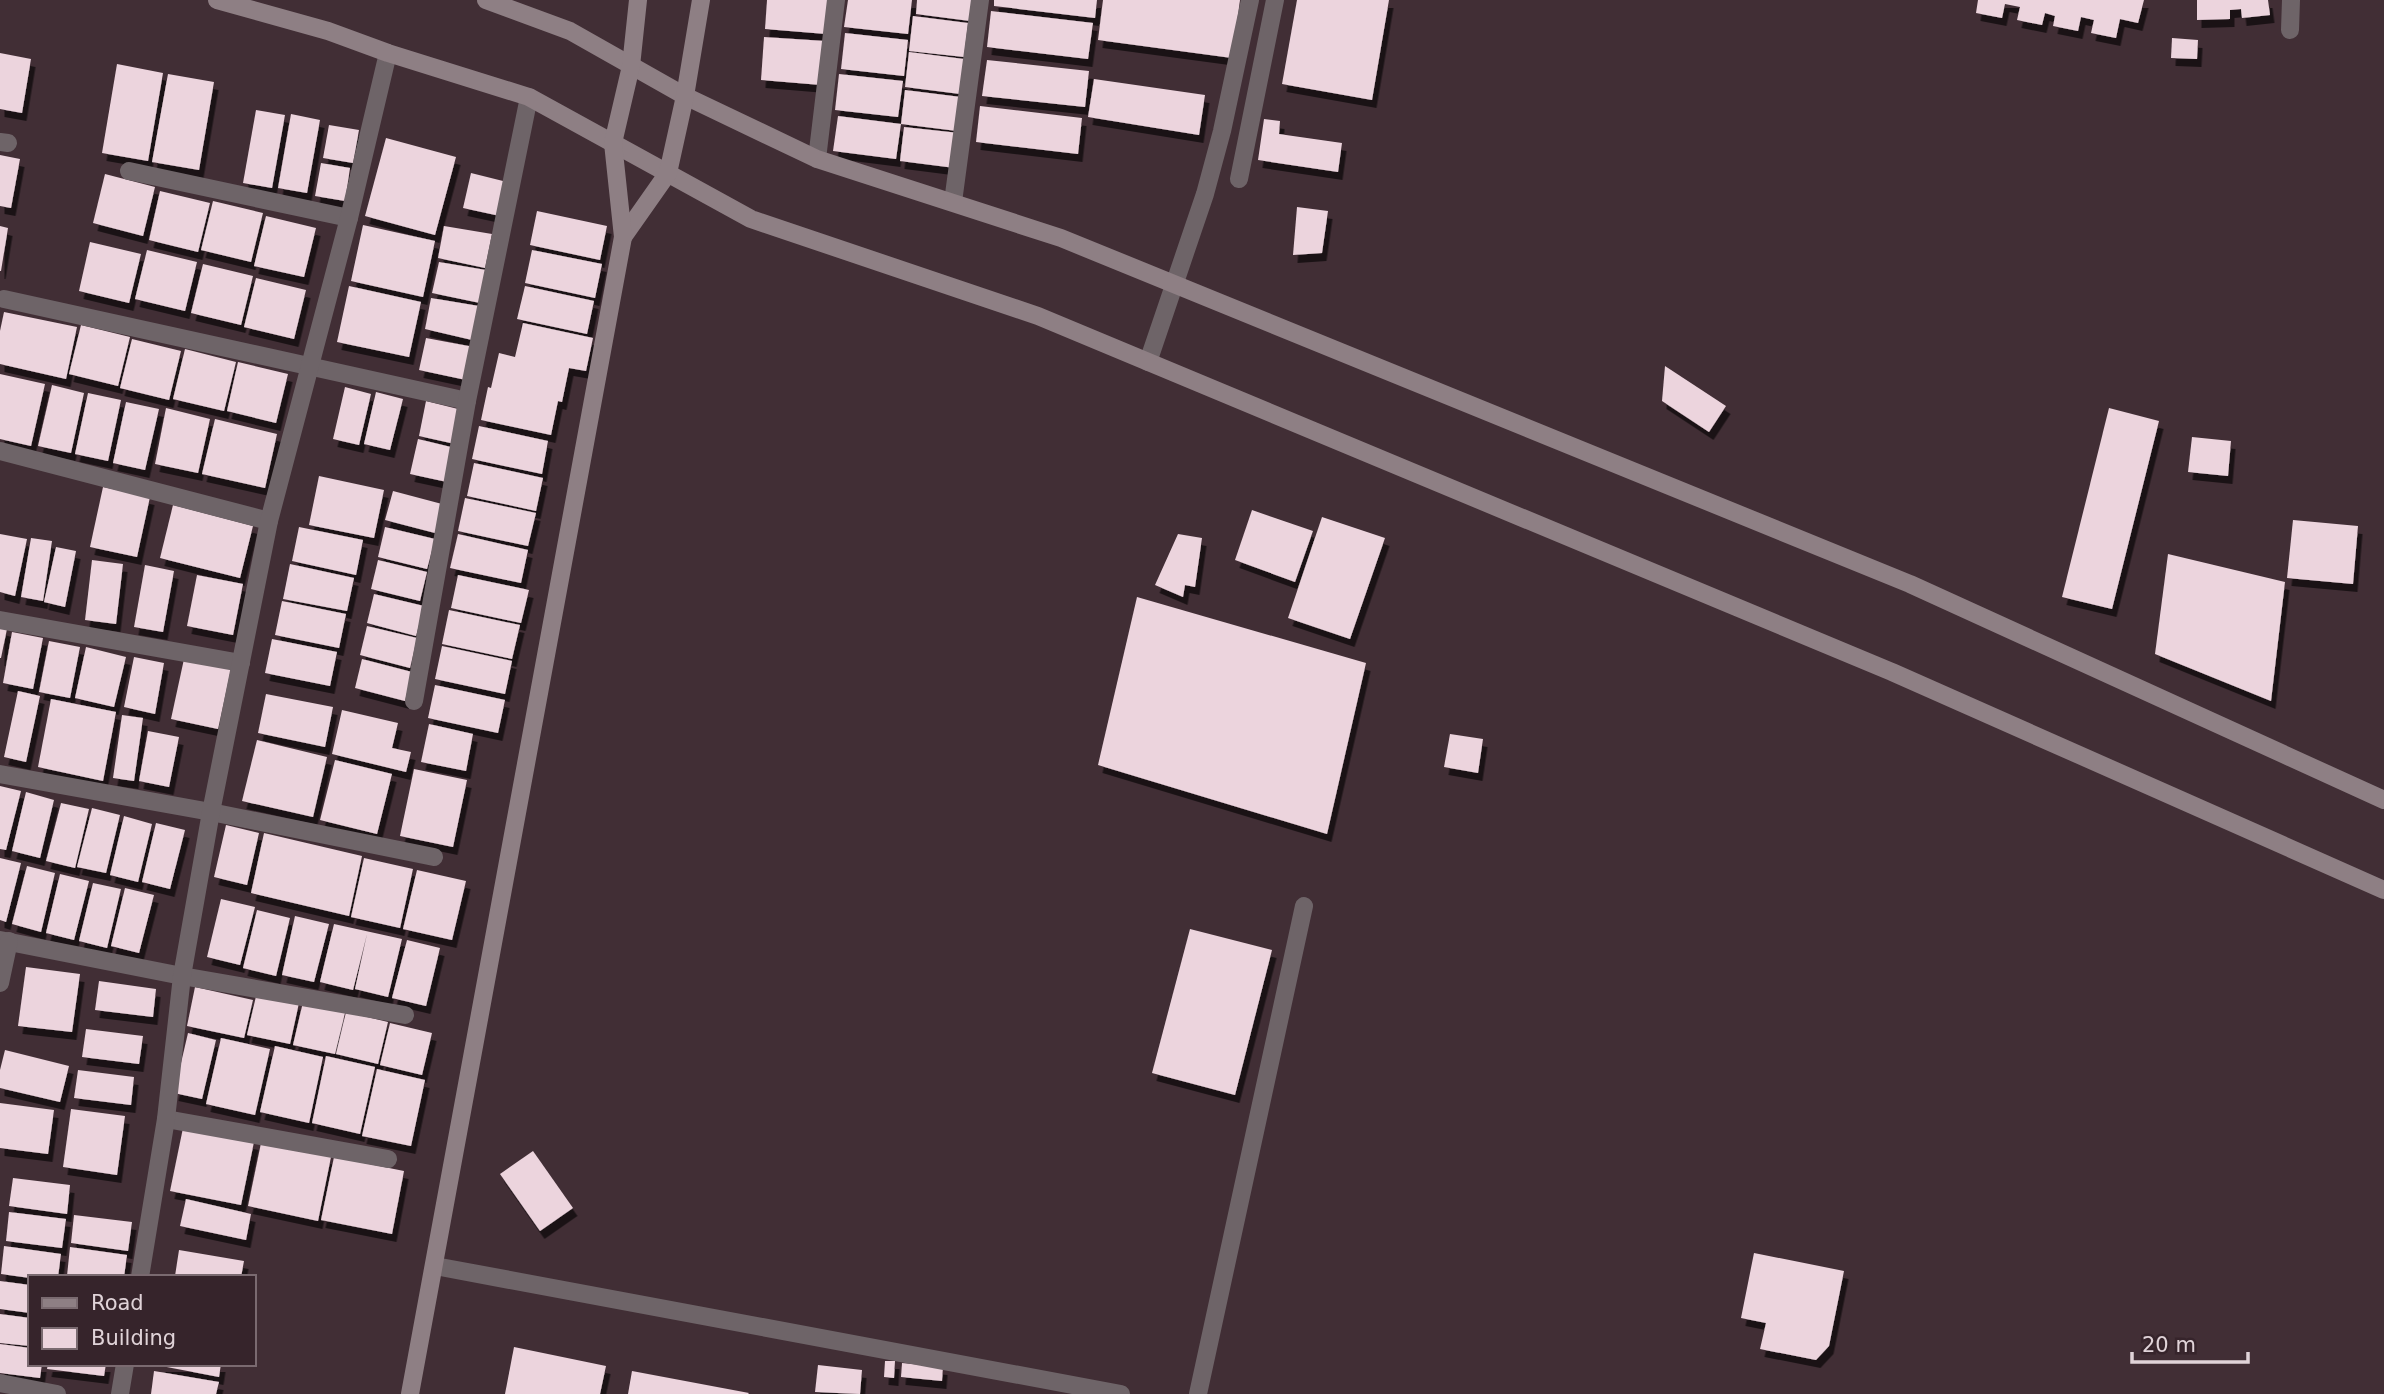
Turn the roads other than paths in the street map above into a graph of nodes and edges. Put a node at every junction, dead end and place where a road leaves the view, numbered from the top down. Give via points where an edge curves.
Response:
1 (217, 0) edge
2 (486, 0) edge
3 (639, 0) edge
4 (701, 0) edge
5 (836, 0) edge
6 (980, 0) edge
7 (1250, 0) edge
8 (1275, 0) edge
9 (2291, 0) edge
10 (2290, 30) dead end
11 (388, 53) junction
12 (631, 66) junction
13 (685, 96) junction
14 (529, 97) junction
15 (613, 143) junction
16 (817, 159) junction
17 (130, 171) dead end
18 (668, 173) junction
19 (1239, 179) dead end
20 (953, 202) junction
21 (349, 218) junction
22 (623, 237) junction
23 (1174, 284) junction
24 (5, 299) dead end
25 (1148, 362) junction
26 (311, 367) junction
27 (467, 401) junction
28 (0, 451) edge
29 (268, 521) junction
30 (0, 620) edge
31 (242, 663) junction
32 (414, 701) dead end
33 (0, 774) edge
34 (2384, 800) edge
35 (211, 812) junction
36 (434, 858) dead end
37 (2384, 890) edge
38 (1304, 905) dead end
39 (4, 940) edge
40 (182, 976) junction
41 (0, 983) edge
42 (405, 1015) dead end
43 (166, 1119) junction
44 (388, 1159) dead end
45 (435, 1266) junction
46 (140, 1275) edge
47 (125, 1366) edge
48 (0, 1383) edge
49 (57, 1394) edge
50 (120, 1394) edge
51 (410, 1394) edge
52 (1121, 1394) edge
53 (1198, 1394) edge

1 - 11 street
2 - 12 street via 570,31
3 - 12 street
4 - 13 street
5 - 16 street
6 - 20 street
7 - 23 street via 1219,144
8 - 19 street
9 - 10 street
11 - 14 street
11 - 21 street
12 - 13 street
12 - 15 street
13 - 16 street
13 - 18 street
14 - 15 street
14 - 27 street
15 - 18 street
15 - 22 street
16 - 20 street
17 - 21 street
18 - 22 street
18 - 25 street via 751,219 1038,316
20 - 23 street via 1061,238
21 - 26 street
22 - 45 street
23 - 25 street
23 - 34 street via 1910,584
24 - 26 street
25 - 37 street via 1892,672
26 - 27 street
26 - 29 street
27 - 32 street
28 - 29 street
29 - 31 street
30 - 31 street
31 - 35 street
33 - 35 street
35 - 36 street
35 - 40 street
38 - 53 street
39 - 40 street
39 - 41 street
40 - 42 street
40 - 43 street
43 - 44 street
43 - 46 street
45 - 51 street
45 - 52 street
47 - 50 street
48 - 49 street

